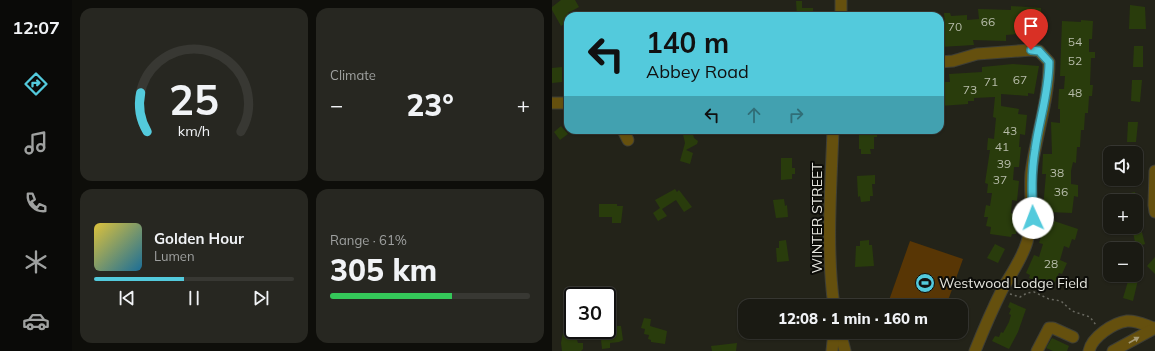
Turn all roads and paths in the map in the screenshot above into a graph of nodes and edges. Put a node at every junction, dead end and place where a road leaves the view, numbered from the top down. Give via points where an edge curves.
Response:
1 (841, 0) edge
2 (841, 12) edge
3 (944, 61) edge
4 (552, 102) edge
5 (564, 103) edge
6 (833, 134) edge
7 (1155, 171) edge
8 (1155, 212) edge
9 (1002, 291) junction
10 (833, 299) edge
11 (1154, 328) edge
12 (1104, 332) junction
13 (1073, 336) dead end
14 (833, 339) edge
15 (842, 339) edge
16 (832, 351) edge
17 (845, 351) edge
18 (975, 351) edge
19 (1037, 351) edge
20 (1089, 351) edge
21 (1113, 351) edge

1 - 2 street
3 - 9 street via 988,52 1031,50 1039,51 1049,62 1047,95 1031,175 1033,218 1021,256
4 - 5 street
6 - 10 street, WINTER STREET via 830,199
7 - 8 street
9 - 12 path via 1018,297 1034,292 1064,302 1072,311 1090,317
9 - 18 street
11 - 12 street via 1126,321
21 -> 11 street
12 - 20 street via 1096,338
13 - 19 street via 1049,328
14 - 16 street
15 - 17 street

